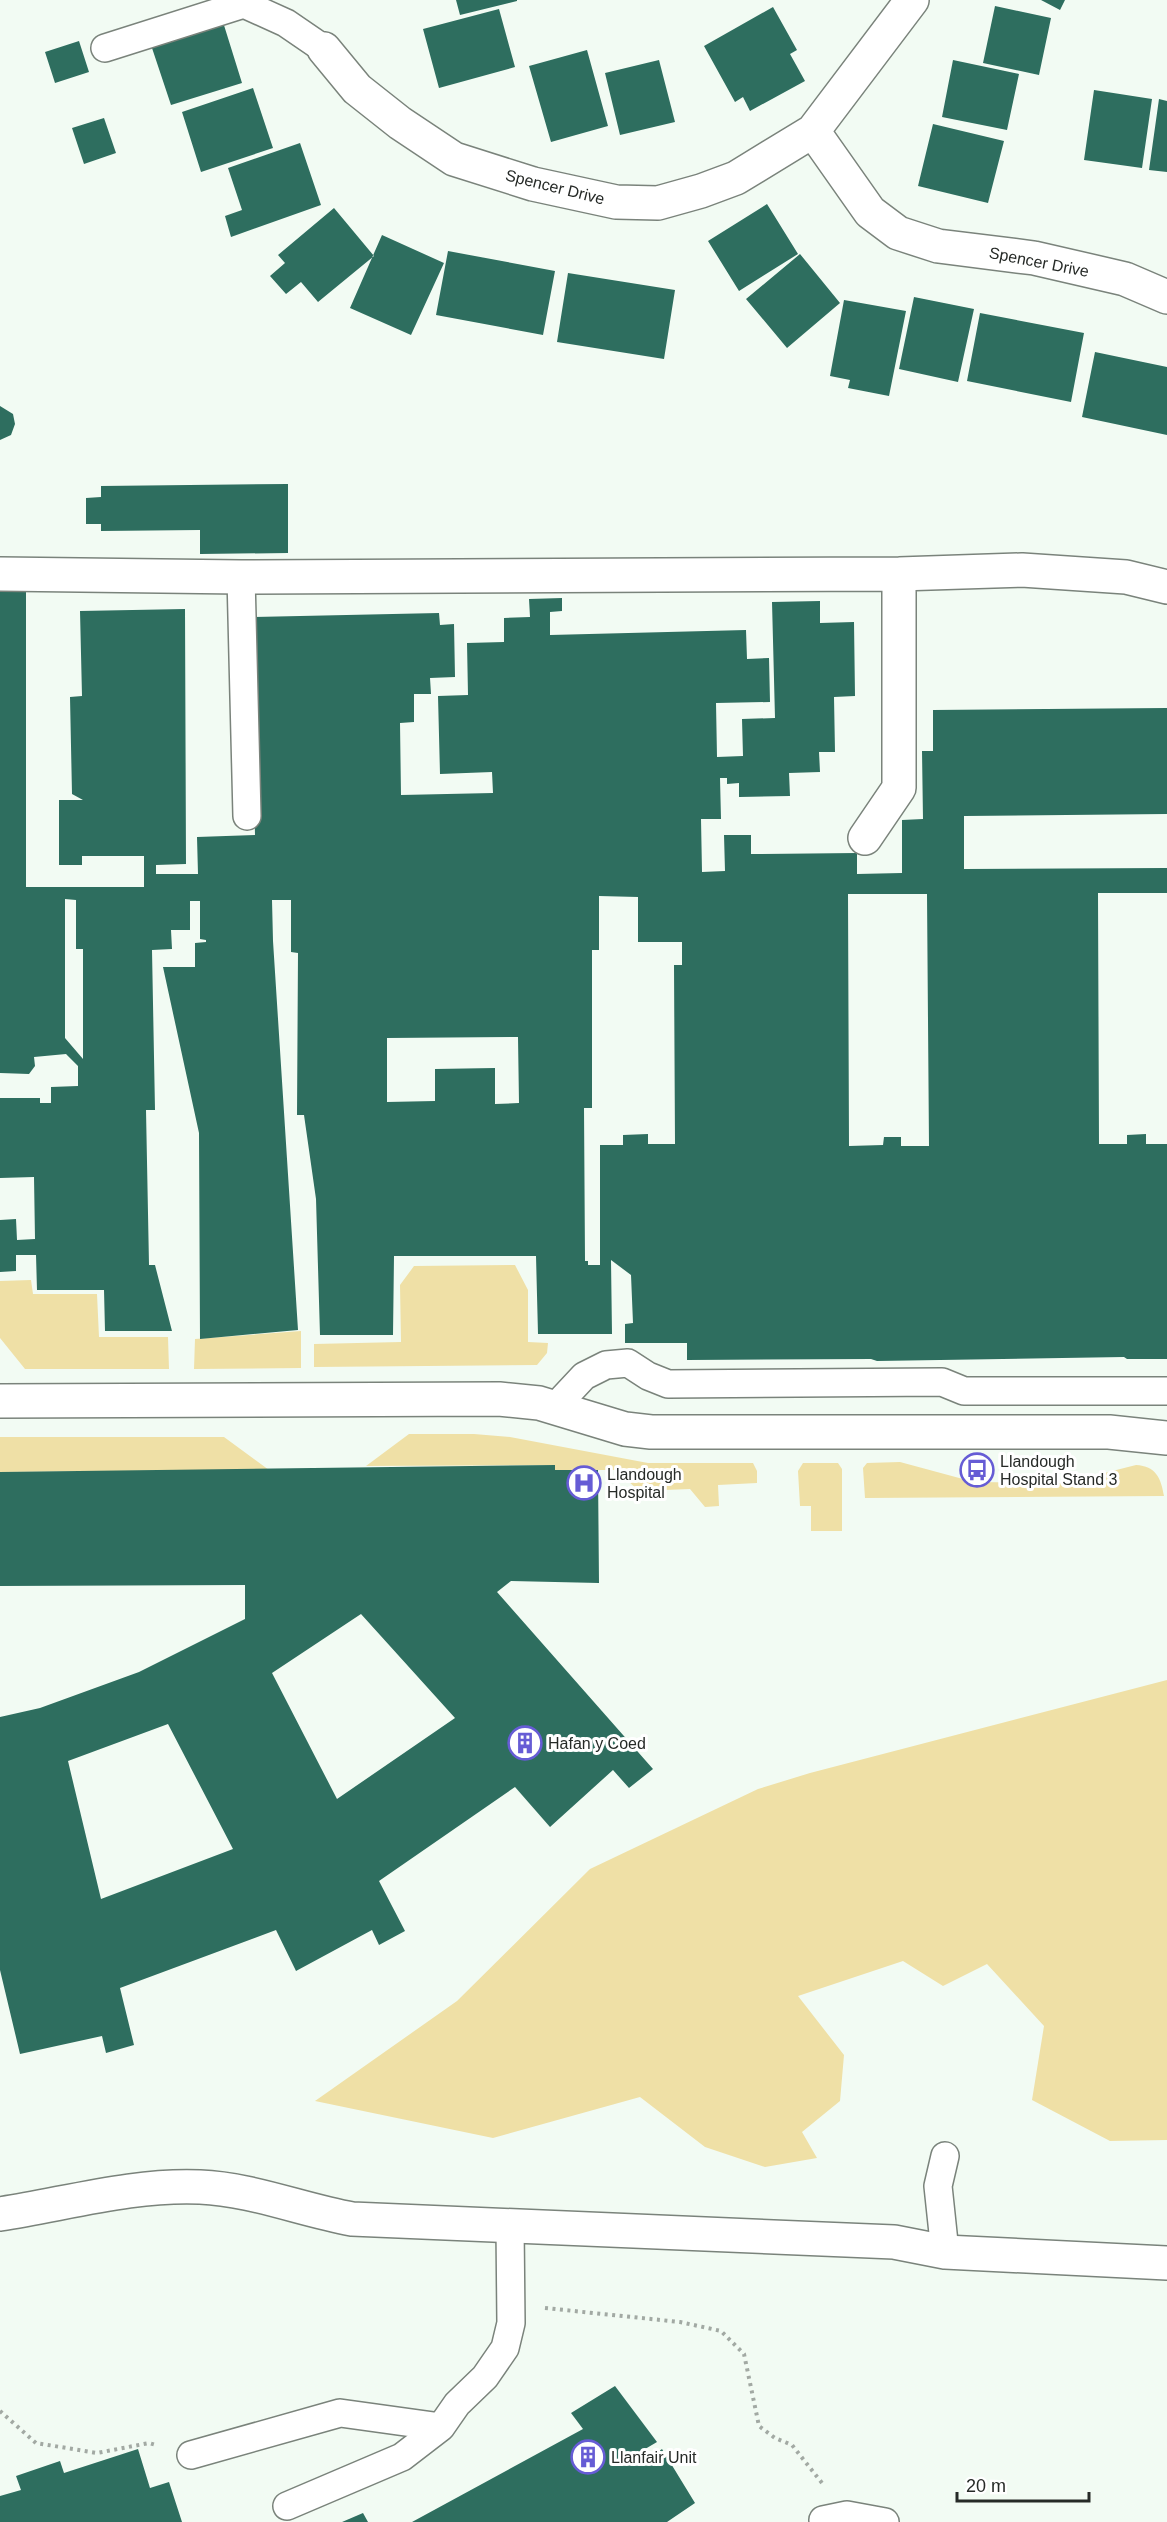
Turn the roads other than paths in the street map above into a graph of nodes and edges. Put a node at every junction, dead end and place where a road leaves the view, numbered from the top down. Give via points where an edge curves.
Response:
1 (912, 0) edge
2 (105, 48) dead end
3 (324, 49) joint
4 (813, 131) junction
5 (1167, 297) edge
6 (0, 574) edge
7 (898, 574) junction
8 (241, 577) junction
9 (1167, 587) edge
10 (247, 816) dead end
11 (865, 838) dead end
12 (1167, 1391) edge
13 (0, 1401) edge
14 (555, 1407) junction
15 (1167, 1438) edge
16 (945, 2156) dead end
17 (0, 2214) edge
18 (510, 2226) junction
19 (945, 2252) junction
20 (1167, 2263) edge
21 (441, 2427) junction
22 (190, 2455) road end
23 (287, 2506) dead end
24 (828, 2519) road end
25 (885, 2522) edge

1 - 4 street, Spencer Drive
2 - 3 lane via 244,4 286,23
3 - 4 street, Spencer Drive via 357,89 454,159 533,184 616,202 658,203 701,191 736,178
4 - 5 street, Spencer Drive via 870,212 898,233 938,246 1034,258 1125,279
6 - 8 street
7 - 8 street
7 - 9 street via 1022,570 1126,577
7 - 11 street via 899,788
8 - 10 lane
12 - 14 lane via 964,1391 942,1382 668,1384 628,1363 606,1365 584,1376
13 - 14 street via 500,1399
14 - 15 street via 600,1423 651,1432 1109,1432
16 - 19 lane via 938,2186
17 - 18 street via 168,2187 200,2187 352,2219
18 - 19 street via 894,2242
18 - 21 lane via 511,2323 505,2348
19 - 20 street
21 - 22 lane via 340,2413
21 - 23 lane via 402,2457
24 - 25 lane via 847,2515

